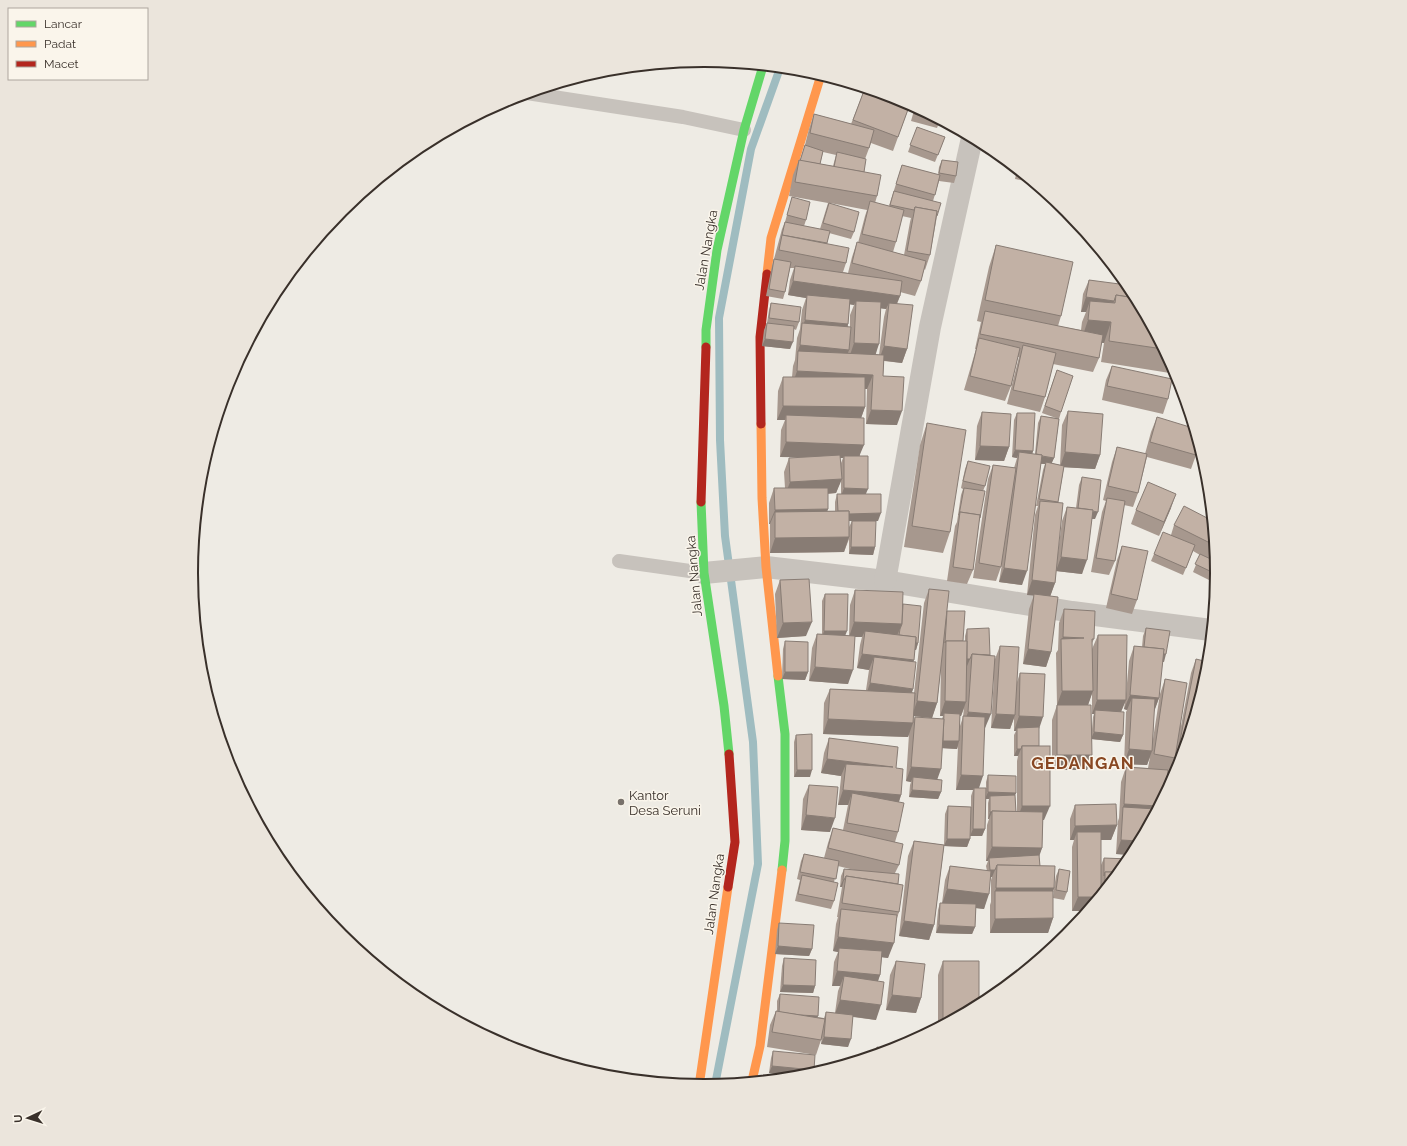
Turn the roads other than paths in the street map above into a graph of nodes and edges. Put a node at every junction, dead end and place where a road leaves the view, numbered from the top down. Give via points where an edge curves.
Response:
1 (762, 70) edge
2 (819, 81) edge
3 (539, 95) edge
4 (744, 130) junction
5 (971, 144) edge
6 (619, 561) dead end
7 (760, 567) junction
8 (704, 573) junction
9 (885, 581) junction
10 (1206, 629) edge
11 (753, 1077) edge
12 (700, 1079) edge

1 - 4 street, Jalan Nangka
2 - 7 street via 771,238 760,337
3 - 4 lane via 683,116
4 - 8 street, Jalan Nangka via 717,250 706,330 701,496
5 - 9 street via 930,327
6 - 8 lane
7 - 8 street
7 - 9 street
7 - 11 street via 784,734 785,841 760,1046
8 - 12 street, Jalan Nangka via 724,706 735,842
9 - 10 street via 1072,612

